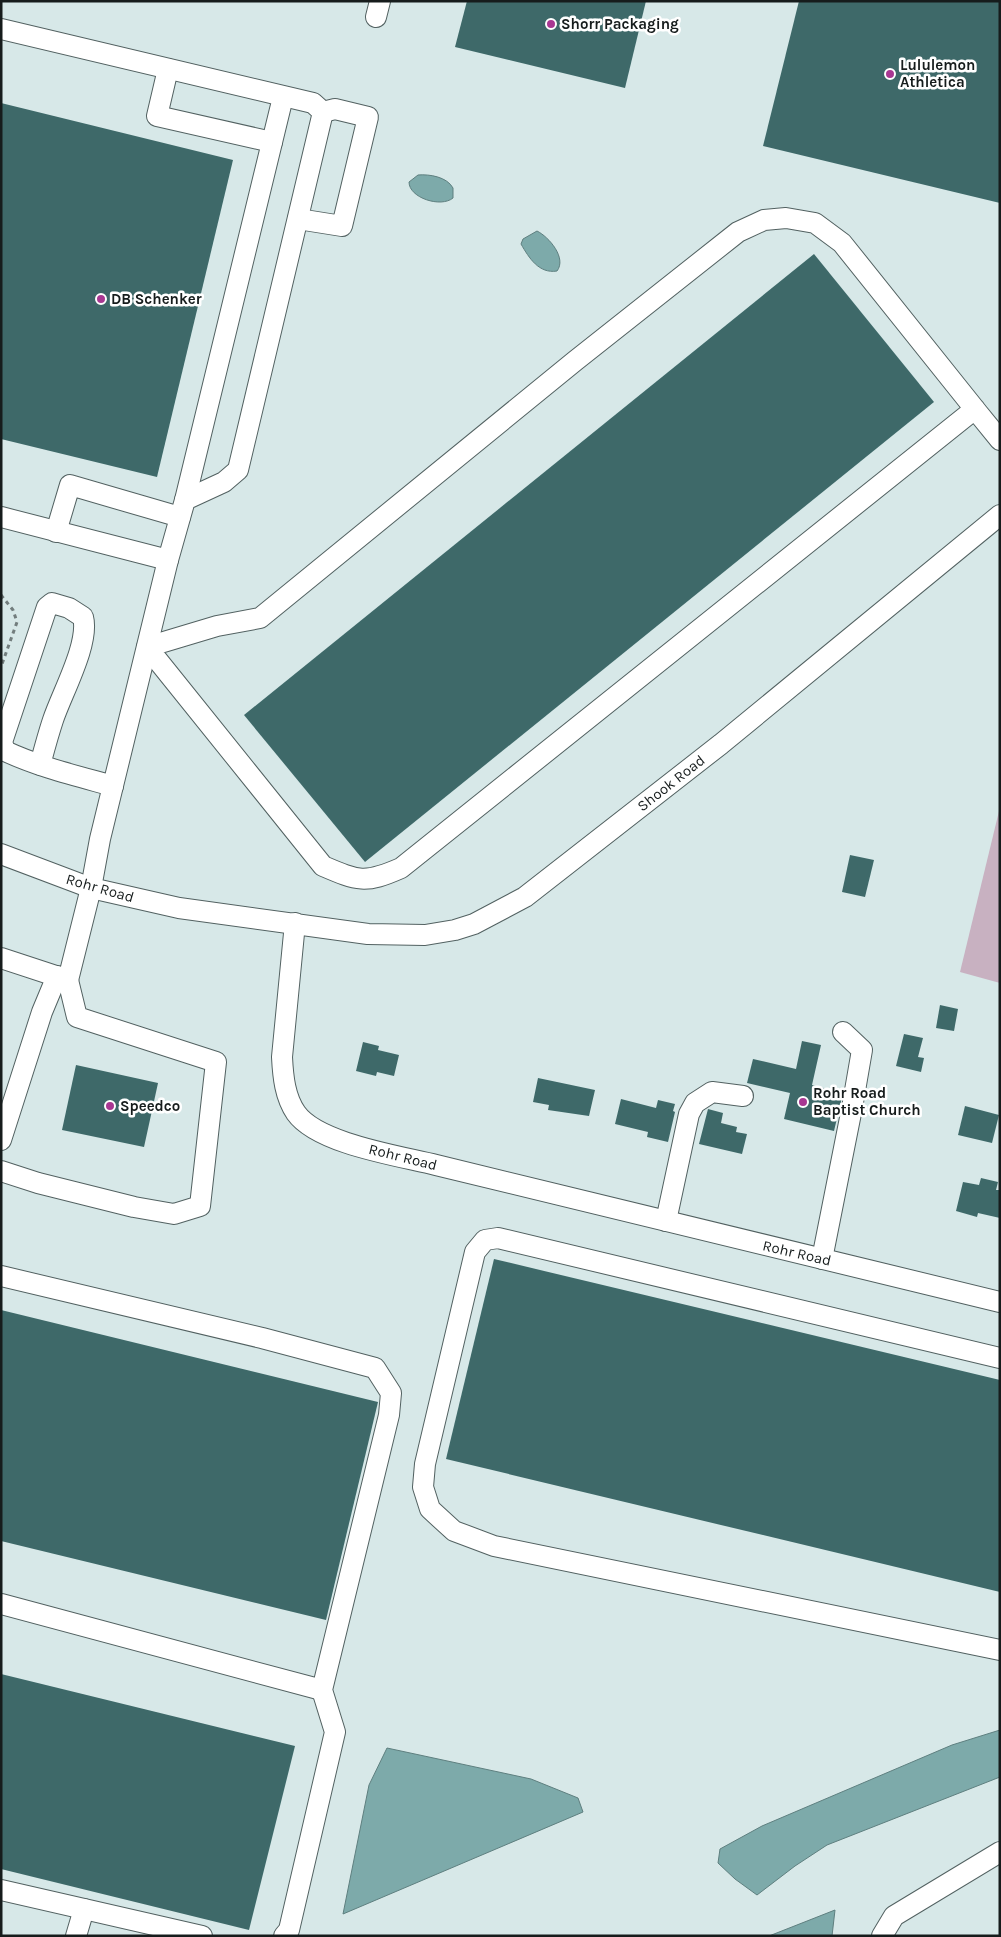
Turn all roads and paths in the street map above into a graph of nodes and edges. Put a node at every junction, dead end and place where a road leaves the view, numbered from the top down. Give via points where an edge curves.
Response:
1 (1, 29) edge
2 (168, 69) junction
3 (283, 97) junction
4 (323, 112) junction
5 (272, 142) junction
6 (298, 219) junction
7 (975, 409) junction
8 (1000, 440) edge
9 (183, 509) junction
10 (1000, 515) edge
11 (1, 517) edge
12 (56, 532) junction
13 (168, 560) junction
14 (1, 595) edge
15 (147, 647) junction
16 (1, 667) edge
17 (40, 765) junction
18 (113, 786) junction
19 (1, 854) edge
20 (91, 888) junction
21 (295, 923) junction
22 (1, 958) edge
23 (62, 978) junction
24 (843, 1032) dead end
25 (742, 1096) dead end
26 (1, 1140) edge
27 (1, 1170) edge
28 (666, 1221) junction
29 (822, 1259) junction
30 (1, 1276) edge
31 (1000, 1302) edge
32 (1000, 1358) edge
33 (1, 1604) edge
34 (1000, 1650) edge
35 (322, 1690) junction
36 (1000, 1852) edge
37 (1, 1890) edge
38 (84, 1909) junction
39 (76, 1936) edge
40 (202, 1936) edge
41 (284, 1936) edge
42 (882, 1936) edge

1 - 2 street
2 - 3 street
2 - 5 street via 157,116
3 - 4 street via 313,103
3 - 5 street
4 - 6 street
4 - 6 street via 335,109 368,118 342,226
5 - 9 street
6 - 9 street via 238,470
7 - 8 street
7 - 15 street via 842,243 815,223 786,218 764,220 738,232 715,250 260,618 217,626
7 - 15 street via 401,868 379,878 363,879 322,866
9 - 12 street via 70,485
9 - 13 street
10 - 21 street, Shook Road via 729,738 525,897 474,924 440,933 368,934
11 - 12 street
12 - 13 street
13 - 15 street
14 - 16 path via 13,610 17,622
15 - 18 street
17 - 17 street via 85,626 83,616 52,603 46,607 2,742 5,751
17 - 18 street
18 - 20 street
19 - 20 street, Rohr Road
20 - 21 street, Rohr Road via 179,908
20 - 23 street
21 - 28 street, Rohr Road via 282,1058 283,1078 297,1114 311,1127 346,1143
22 - 23 street
23 - 26 street via 42,1012
23 - 27 street via 77,1017 216,1062 200,1206 174,1214 134,1207
24 - 29 street via 862,1050
25 - 28 street via 712,1092 695,1104 689,1114
28 - 29 street, Rohr Road
29 - 31 street, Rohr Road
30 - 35 street via 375,1368 391,1393 389,1415
32 - 34 street via 498,1238 485,1240 475,1252 425,1464 423,1487 430,1509 454,1531 494,1546
33 - 35 street
35 - 41 street via 335,1732 289,1930
36 - 42 street via 894,1916
37 - 38 street
38 - 39 street
38 - 40 street

